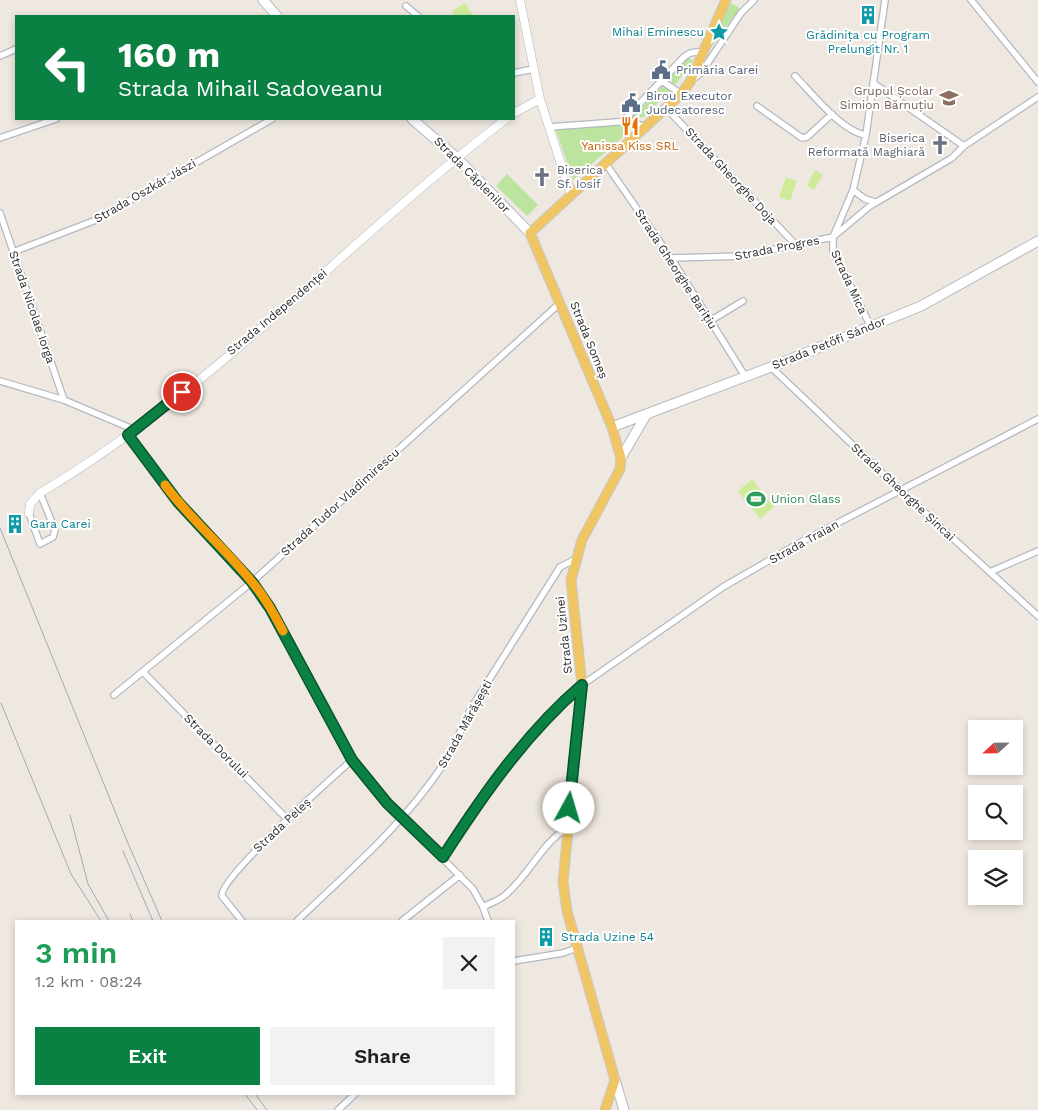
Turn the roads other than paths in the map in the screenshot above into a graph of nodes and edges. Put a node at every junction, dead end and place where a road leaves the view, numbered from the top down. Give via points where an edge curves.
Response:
1 (263, 0) edge
2 (520, 0) edge
3 (754, 0) edge
4 (885, 0) edge
5 (971, 0) edge
6 (724, 1) edge
7 (406, 6) dead end
8 (276, 15) edge
9 (417, 15) edge
10 (15, 49) edge
11 (704, 51) junction
12 (0, 56) edge
13 (533, 69) junction
14 (515, 73) edge
15 (795, 76) dead end
16 (662, 81) junction
17 (690, 82) junction
18 (1038, 82) edge
19 (873, 83) junction
20 (681, 94) junction
21 (1038, 97) edge
22 (540, 99) junction
23 (757, 106) dead end
24 (667, 108) junction
25 (515, 112) edge
26 (832, 114) junction
27 (53, 120) edge
28 (270, 120) edge
29 (413, 120) edge
30 (505, 120) edge
31 (622, 122) junction
32 (549, 127) junction
33 (647, 128) junction
34 (866, 136) junction
35 (0, 138) edge
36 (964, 146) junction
37 (456, 157) junction
38 (606, 164) junction
39 (853, 190) junction
40 (571, 195) junction
41 (875, 202) junction
42 (0, 213) edge
43 (530, 233) junction
44 (833, 237) junction
45 (1038, 241) edge
46 (794, 244) junction
47 (14, 252) junction
48 (671, 258) junction
49 (743, 301) dead end
50 (560, 303) junction
51 (710, 321) junction
52 (870, 326) junction
53 (771, 367) junction
54 (745, 376) junction
55 (0, 381) edge
56 (64, 400) junction
57 (646, 415) junction
58 (1038, 419) edge
59 (612, 427) junction
60 (132, 433) junction
61 (621, 458) junction
62 (900, 490) junction
63 (40, 493) junction
64 (29, 513) joint
65 (1038, 551) edge
66 (574, 560) junction
67 (990, 572) junction
68 (252, 582) junction
69 (1038, 616) edge
70 (144, 673) junction
71 (582, 685) junction
72 (114, 695) dead end
73 (352, 760) junction
74 (404, 819) junction
75 (288, 820) junction
76 (567, 828) junction
77 (443, 857) junction
78 (460, 875) junction
79 (483, 907) junction
80 (241, 920) edge
81 (298, 920) edge
82 (403, 920) edge
83 (488, 920) edge
84 (577, 948) junction
85 (515, 960) edge
86 (615, 1080) junction
87 (352, 1095) edge
88 (338, 1110) edge
89 (605, 1110) edge
90 (624, 1110) edge

1 - 8 main road
2 - 13 street
3 - 17 street via 741,13 701,73
4 - 19 street, Strada Progres
5 - 18 street
6 - 11 main road
7 - 9 street
10 - 12 street
11 - 16 street via 684,57
11 - 17 main road
13 - 14 street
13 - 22 street
15 - 26 street
16 - 20 street
16 - 31 street
17 - 20 main road
19 - 34 street, Strada Progres
19 - 36 street
20 - 24 main road
21 - 36 street
22 - 25 street
22 - 32 street
23 - 26 street via 802,138
24 - 33 main road
24 - 46 street, Strada Gheorghe Doja
26 - 34 street
27 - 35 street
28 - 47 street, Strada Oszkár Jászi via 96,220
29 - 37 main road, Strada Căplenilor
30 - 37 street, Strada Independenței
31 - 32 street
31 - 33 street via 630,121
32 - 40 street
33 - 38 main road
34 - 39 street, Strada Progres
36 - 41 street via 952,158
37 - 43 main road, Strada Căplenilor
37 - 60 street, Strada Independenței via 282,310
38 - 40 main road
38 - 48 street, Strada Gheorghe Barițiu
39 - 41 street
39 - 44 street, Strada Progres
40 - 43 main road
41 - 44 street
42 - 47 street, Strada Nicolae Iorga
43 - 50 main road, Strada Someș
44 - 46 street, Strada Progres
44 - 52 street, Strada Mica via 833,251
45 - 52 main road, Strada Petőfi Sándor via 920,306
46 - 48 street, Strada Progres via 744,256
47 - 56 street, Strada Nicolae Iorga
48 - 51 street, Strada Gheorghe Barițiu
49 - 51 street
50 - 59 main road, Strada Someș
50 - 68 street, Strada Tudor Vladimirescu
51 - 54 street, Strada Gheorghe Barițiu
52 - 53 main road, Strada Petőfi Sándor
53 - 54 main road, Strada Petőfi Sándor
53 - 62 street, Strada Gheorghe Șincai
54 - 57 main road, Strada Petőfi Sándor
55 - 56 street
56 - 60 street
57 - 59 main road, Strada Petőfi Sándor
57 - 61 main road
58 - 62 street, Strada Traian
59 - 61 main road, Strada Someș
60 - 63 street, Strada Independenței
60 - 68 street via 178,502
61 - 66 main road, Strada Uzinei via 620,469
62 - 67 street, Strada Gheorghe Șincai
62 - 71 street, Strada Traian via 723,587
63 - 64 street, Strada Independenței via 30,504
63 - 64 street, Strada Independenței via 55,530 53,537 40,544
65 - 67 street
66 - 71 main road, Strada Uzinei via 571,580
66 - 74 street, Strada Mărășești via 560,567 470,710 453,749
67 - 69 street, Strada Gheorghe Șincai
68 - 70 street, Strada Tudor Vladimirescu
68 - 73 street via 270,608
70 - 72 street, Strada Tudor Vladimirescu
70 - 75 street, Strada Dorului
71 - 76 main road, Strada Uzinei
71 - 77 street, Strada Traian via 515,754
73 - 74 street
73 - 75 street, Strada Peleș
74 - 77 street
74 - 81 street, Strada Mărășești
75 - 80 street, Strada Peleș via 250,856 221,891
76 - 79 street via 553,837 514,886
76 - 84 main road, Strada Uzinei via 563,882
77 - 78 street
78 - 79 street
78 - 82 street
79 - 83 street
84 - 85 street
84 - 86 main road, Strada Uzinei
86 - 89 main road
86 - 90 main road
87 - 88 street

